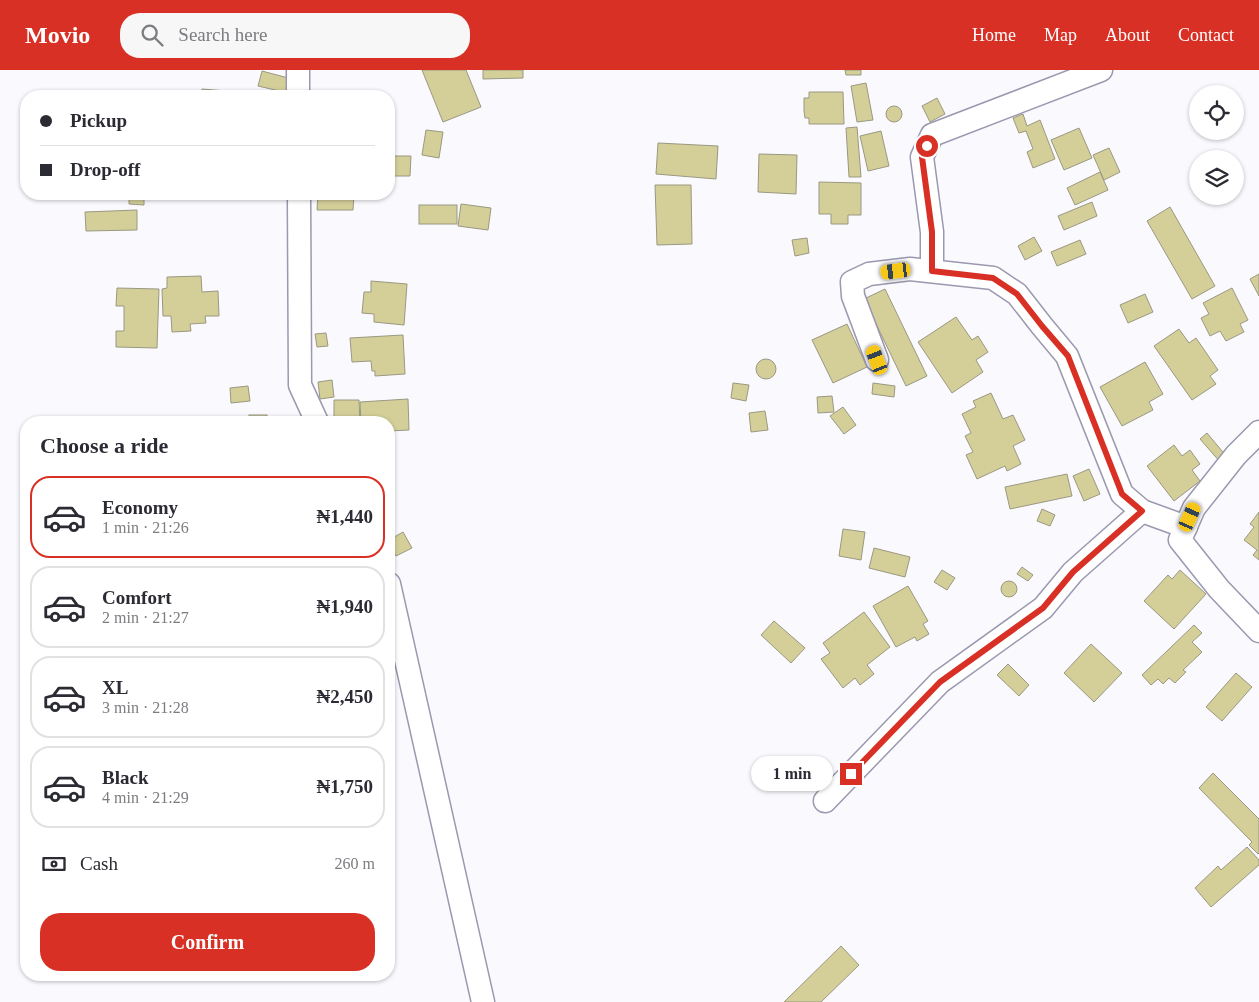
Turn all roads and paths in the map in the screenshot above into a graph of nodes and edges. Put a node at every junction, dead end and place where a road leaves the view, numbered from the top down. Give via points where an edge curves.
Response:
1 (298, 70) edge
2 (1102, 70) edge
3 (298, 90) edge
4 (299, 200) edge
5 (932, 271) junction
6 (877, 360) dead end
7 (314, 416) edge
8 (1259, 432) edge
9 (1142, 511) junction
10 (1186, 527) junction
11 (395, 611) edge
12 (1259, 631) edge
13 (825, 801) dead end
14 (483, 1002) edge

1 - 3 street
2 - 5 street via 932,135 922,157 932,232
4 - 7 street via 300,386
5 - 6 street via 910,269 868,274 852,282 853,296
5 - 9 street via 993,278 1017,294 1068,356 1122,494
8 - 10 street via 1236,455 1194,508
9 - 10 street
9 - 13 street via 1073,572 1043,608 940,682
10 - 12 street via 1180,540
11 - 14 street

